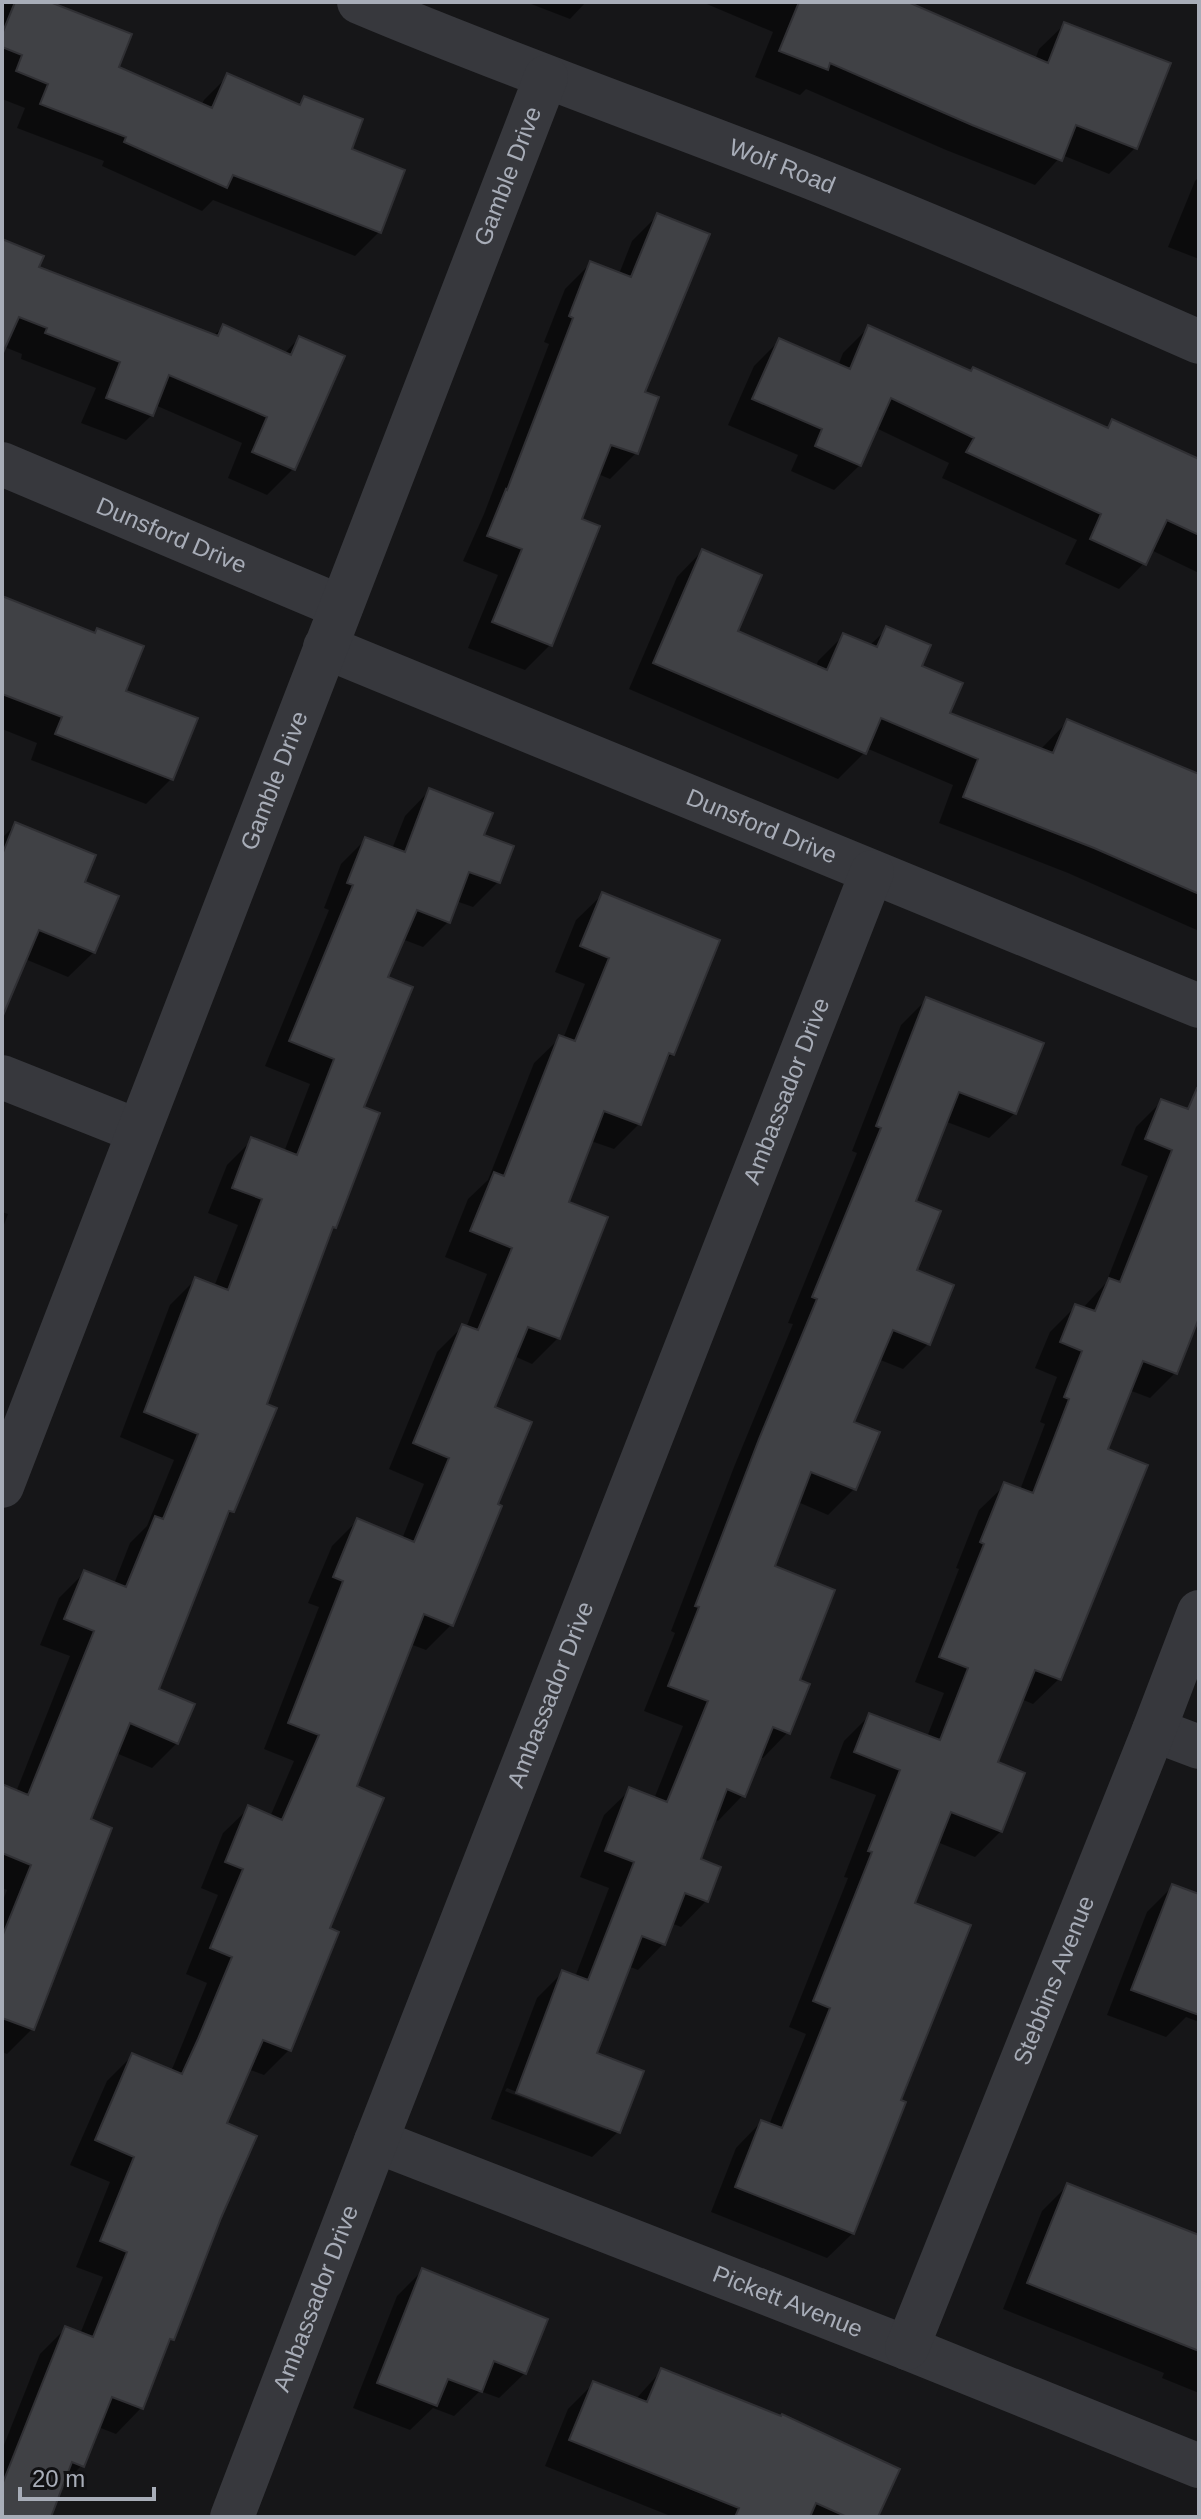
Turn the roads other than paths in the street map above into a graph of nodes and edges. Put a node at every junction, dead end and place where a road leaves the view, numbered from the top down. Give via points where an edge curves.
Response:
1 (383, 7) edge
2 (546, 77) junction
3 (1199, 342) edge
4 (2, 464) edge
5 (341, 607) junction
6 (325, 647) junction
7 (872, 872) junction
8 (1199, 1006) edge
9 (2, 1077) edge
10 (138, 1131) junction
11 (2, 1486) edge
12 (1199, 1612) edge
13 (1154, 1730) junction
14 (1199, 1747) edge
15 (376, 2141) junction
16 (907, 2348) junction
17 (1199, 2466) edge
18 (232, 2517) edge

1 - 2 street, Wolf Road
2 - 3 street, Wolf Road via 978,245
2 - 5 street, Gamble Drive
4 - 5 street, Dunsford Drive
5 - 6 street, Gamble Drive
6 - 7 street, Dunsford Drive
6 - 10 street, Gamble Drive
7 - 8 street, Dunsford Drive
7 - 15 street, Ambassador Drive
9 - 10 street
10 - 11 street, Gamble Drive
12 - 13 street, Stebbins Avenue
13 - 14 street
13 - 16 street, Stebbins Avenue
15 - 16 street, Pickett Avenue
15 - 18 street, Ambassador Drive
16 - 17 street, Pickett Avenue

